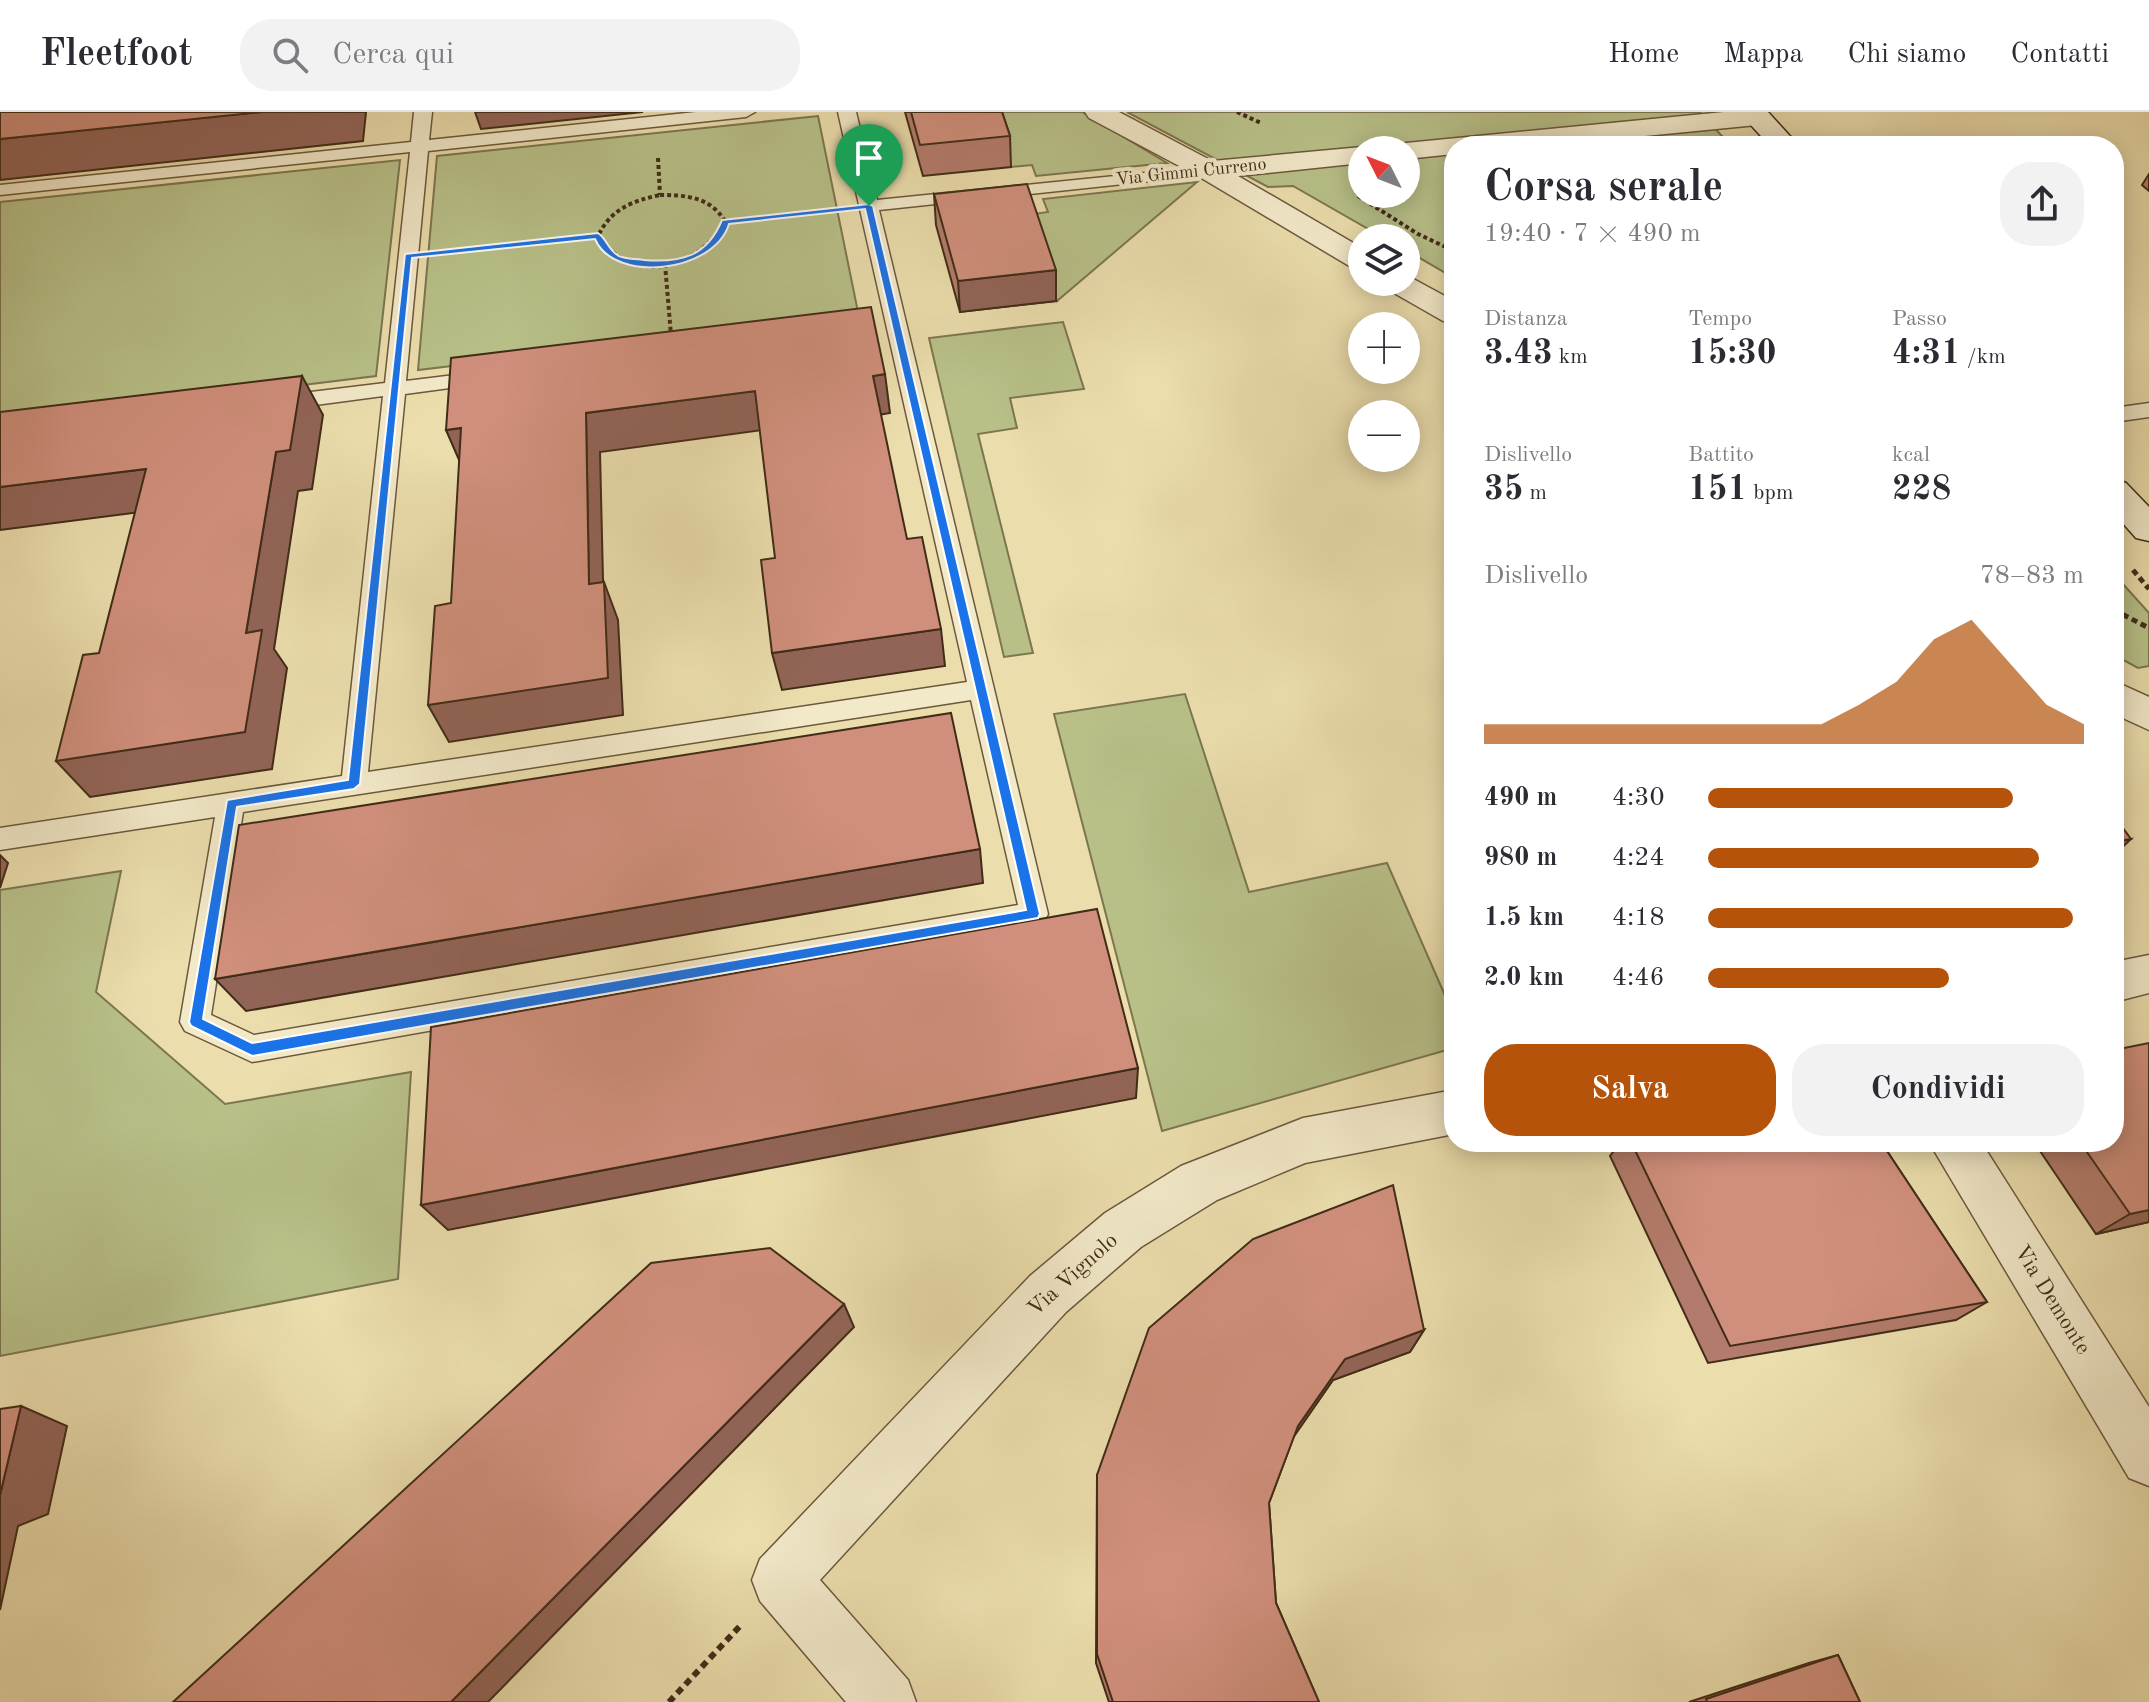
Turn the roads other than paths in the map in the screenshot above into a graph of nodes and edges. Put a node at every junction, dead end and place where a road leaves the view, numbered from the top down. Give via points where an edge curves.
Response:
1 (423, 112) edge
2 (746, 112) edge
3 (847, 112) edge
4 (1099, 112) edge
5 (1755, 114) edge
6 (1549, 136) edge
7 (1776, 136) edge
8 (419, 146) junction
9 (1444, 147) edge
10 (1420, 150) edge
11 (1348, 156) edge
12 (1208, 170) junction
13 (0, 190) edge
14 (869, 206) junction
15 (1348, 253) edge
16 (1420, 295) edge
17 (1444, 308) edge
18 (503, 375) edge
19 (394, 389) junction
20 (252, 406) edge
21 (2149, 410) edge
22 (2124, 414) edge
23 (2124, 502) edge
24 (2149, 529) edge
25 (981, 689) junction
26 (354, 784) junction
27 (231, 803) junction
28 (0, 839) edge
29 (2149, 974) edge
30 (2124, 980) edge
31 (1444, 1114) edge
32 (1960, 1152) edge
33 (2149, 1458) edge
34 (886, 1702) edge

1 - 8 lane
2 - 8 lane
3 - 14 lane
4 - 12 street
5 - 6 street
5 - 7 street
8 - 13 lane
8 - 19 lane
9 - 10 street
11 - 12 street, Via Gimmi Curreno
12 - 14 lane, Via Gimmi Curreno
12 - 15 street
14 - 25 lane via 890,328
16 - 17 street
18 - 19 lane
19 - 20 lane
19 - 26 lane
21 - 22 lane
23 - 24 street
25 - 26 lane
25 - 27 lane via 1034,914 252,1049 195,1022
26 - 27 lane
27 - 28 lane
29 - 30 street
31 - 34 street, Via Vignolo via 1303,1141 1199,1183 1123,1230 1048,1294 781,1580
32 - 33 street, Via Demonte

